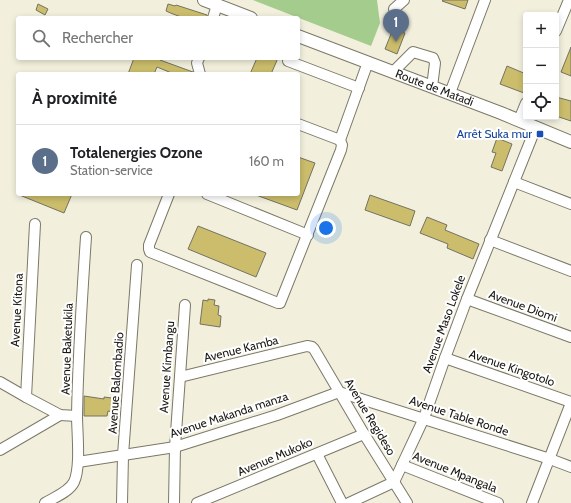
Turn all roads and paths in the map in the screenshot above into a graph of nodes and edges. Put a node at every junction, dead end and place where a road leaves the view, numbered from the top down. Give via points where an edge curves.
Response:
1 (204, 0) edge
2 (404, 0) edge
3 (484, 0) edge
4 (569, 0) edge
5 (217, 5) junction
6 (394, 9) dead end
7 (214, 16) edge
8 (246, 16) edge
9 (559, 24) edge
10 (300, 37) edge
11 (198, 60) edge
12 (288, 61) dead end
13 (368, 62) junction
14 (199, 72) edge
15 (393, 72) junction
16 (432, 87) junction
17 (359, 88) junction
18 (450, 93) junction
19 (523, 110) edge
20 (519, 120) junction
21 (300, 125) edge
22 (536, 128) junction
23 (340, 140) junction
24 (571, 142) edge
25 (514, 182) junction
26 (168, 196) edge
27 (212, 196) edge
28 (571, 204) edge
29 (35, 224) dead end
30 (308, 234) junction
31 (86, 237) dead end
32 (490, 240) junction
33 (137, 265) dead end
34 (571, 271) edge
35 (467, 299) junction
36 (184, 305) dead end
37 (571, 337) edge
38 (309, 346) joint
39 (445, 358) junction
40 (180, 377) junction
41 (0, 382) edge
42 (339, 392) junction
43 (26, 398) junction
44 (571, 403) edge
45 (60, 415) junction
46 (77, 416) junction
47 (424, 418) junction
48 (364, 434) junction
49 (175, 447) junction
50 (0, 450) edge
51 (123, 454) junction
52 (317, 454) junction
53 (550, 459) junction
54 (78, 462) junction
55 (402, 465) junction
56 (571, 467) edge
57 (394, 482) junction
58 (210, 501) edge
59 (45, 503) edge
60 (122, 503) edge
61 (174, 503) edge
62 (197, 503) edge
63 (342, 503) edge
64 (349, 503) edge
65 (407, 503) edge
66 (498, 503) edge
67 (532, 503) edge

1 - 5 main road
2 - 6 street
3 - 18 street
4 - 9 street
5 - 7 street
5 - 8 main road
10 - 13 main road, Route de Matadi
11 - 14 street
12 - 17 street
13 - 15 main road, Route de Matadi
13 - 17 street
15 - 16 main road, Route de Matadi
15 - 16 street via 413,52 433,58 435,63
16 - 18 main road, Route de Matadi
17 - 23 street
18 - 20 main road, Route de Matadi
19 - 20 street
20 - 22 main road, Route de Matadi
21 - 23 street
22 - 24 main road, Route de Matadi
22 - 25 street, Avenue Maso Lokele
23 - 30 street via 341,150
25 - 28 street
25 - 32 street, Avenue Maso Lokele
26 - 30 street via 149,245 150,252 278,303 282,301
27 - 30 street
29 - 43 street, Avenue Kitona
31 - 46 street, Avenue Baketukila
32 - 34 street
32 - 35 street, Avenue Maso Lokele
33 - 51 street, Avenue Balombadio
35 - 37 street, Avenue Diomi
35 - 39 street, Avenue Maso Lokele
36 - 40 street, Avenue Kimbangu
38 - 40 street, Avenue Kamba
38 - 42 street, Avenue Regideso via 314,349
39 - 44 street, Avenue Kingotolo
39 - 47 street, Avenue Maso Lokele
40 - 49 street, Avenue Kimbangu
41 - 43 street
42 - 47 street, Avenue Table Ronde
42 - 48 street, Avenue Regideso
42 - 49 street, Avenue Makanda manza via 277,415
43 - 45 street
44 - 53 street
45 - 46 street
45 - 50 street
46 - 54 street, Avenue Baketukila
47 - 53 street, Avenue Table Ronde
47 - 55 street, Avenue Maso Lokele
48 - 52 street, Avenue Mukoko
48 - 57 street, Avenue Regideso
49 - 51 street, Avenue Makanda manza
49 - 61 street, Avenue Kimbangu
51 - 54 street, Avenue Makanda manza
51 - 60 street, Avenue Balombadio
52 - 58 street, Avenue Mukoko
52 - 63 street
53 - 56 street, Avenue Table Ronde
53 - 67 street
54 - 59 street, Avenue Baketukila via 74,483
55 - 57 street, Avenue Maso Lokele
55 - 66 street, Avenue Mpangala
57 - 64 street
57 - 65 street, Avenue Regideso
58 - 62 street, Avenue Mukoko

